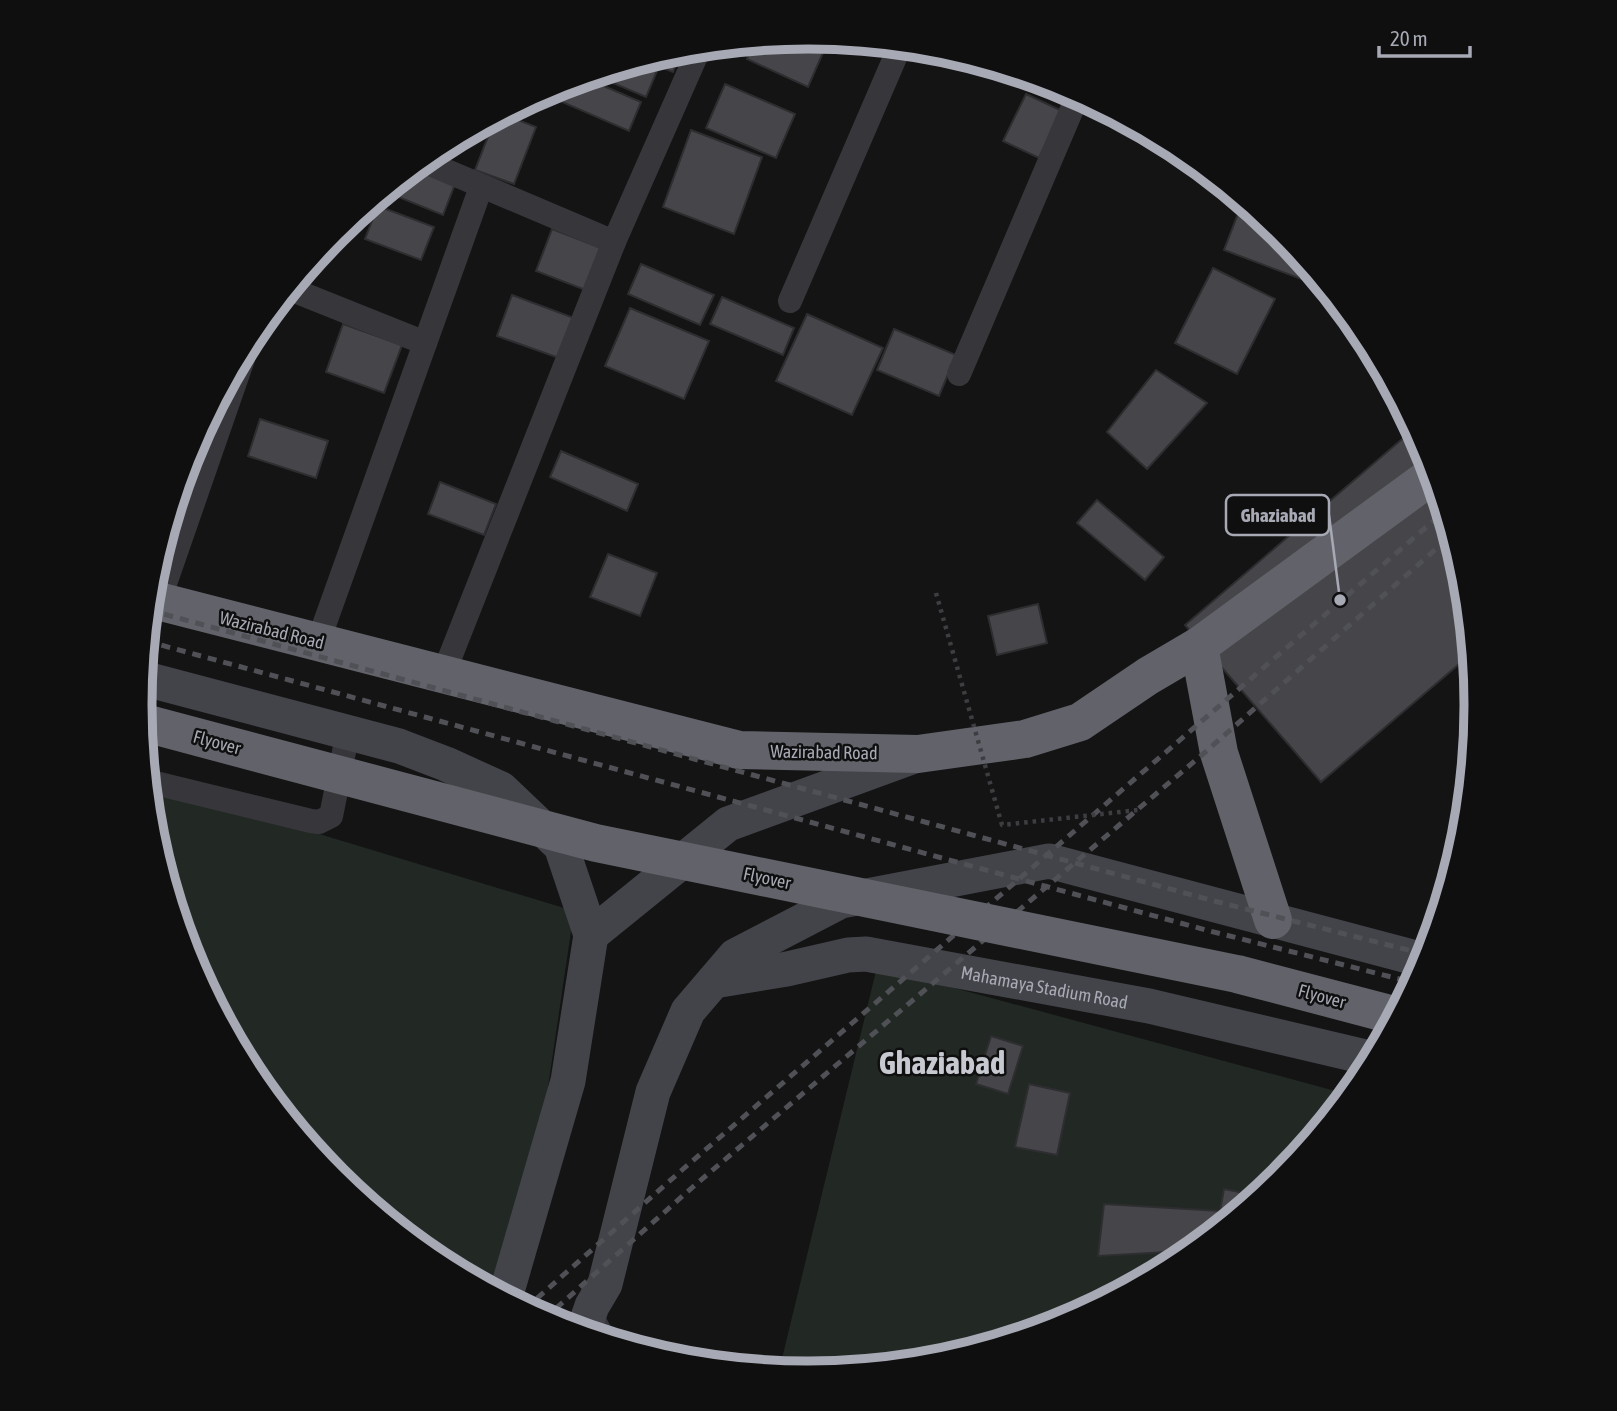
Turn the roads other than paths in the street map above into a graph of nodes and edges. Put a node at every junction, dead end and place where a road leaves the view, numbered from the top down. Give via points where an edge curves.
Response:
1 (896, 55) edge
2 (693, 60) edge
3 (1074, 105) edge
4 (435, 166) edge
5 (481, 187) junction
6 (614, 242) junction
7 (299, 293) edge
8 (790, 301) dead end
9 (425, 342) junction
10 (959, 374) dead end
11 (227, 401) edge
12 (1425, 481) edge
13 (167, 566) edge
14 (161, 602) edge
15 (318, 642) junction
16 (1199, 646) junction
17 (443, 675) junction
18 (153, 681) edge
19 (152, 725) edge
20 (348, 732) junction
21 (918, 754) junction
22 (157, 784) edge
23 (1273, 920) junction
24 (591, 935) junction
25 (1415, 958) edge
26 (714, 981) junction
27 (1388, 1014) edge
28 (1363, 1056) edge
29 (508, 1289) edge
30 (587, 1319) edge

1 - 8 street
2 - 6 street
3 - 10 street
4 - 5 street
5 - 6 street
5 - 9 street
6 - 17 street
7 - 9 street
9 - 15 street
11 - 13 street
12 - 16 highway, Wazirabad Road
14 - 15 highway, Wazirabad Road
15 - 17 highway, Wazirabad Road
16 - 21 highway, Wazirabad Road via 1080,722 1025,739
16 - 23 highway via 1219,753
17 - 21 highway, Wazirabad Road via 739,750
18 - 20 main road
19 - 27 highway, Flyover, bridge via 596,843 1237,974
20 - 22 street via 331,816 319,822
20 - 24 main road via 399,746 501,789 561,846
21 - 24 main road via 728,824
23 - 25 main road
23 - 26 main road via 1049,861 841,901 735,956
24 - 29 main road via 568,1081
26 - 28 main road, Mahamaya Stadium Road via 866,954 1149,1006
26 - 30 main road via 688,1011 653,1092 605,1284

